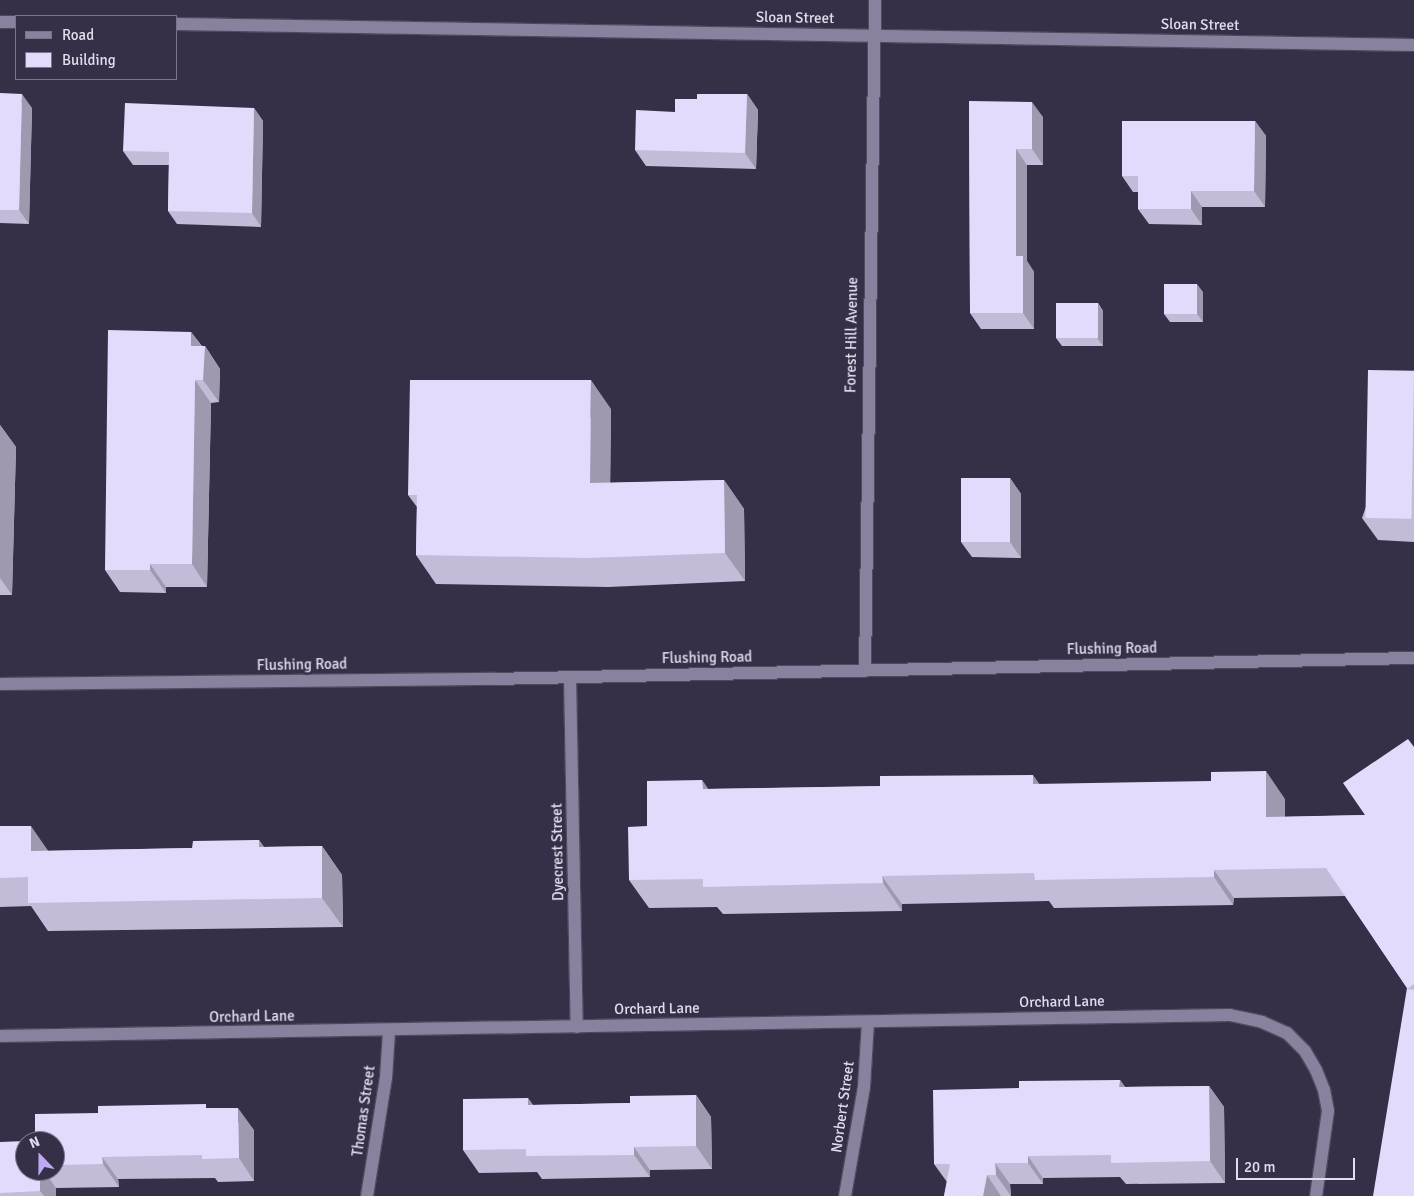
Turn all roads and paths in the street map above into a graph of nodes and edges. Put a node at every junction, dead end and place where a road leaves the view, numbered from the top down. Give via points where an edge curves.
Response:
1 (875, 0) edge
2 (0, 22) edge
3 (15, 22) edge
4 (178, 24) edge
5 (874, 36) junction
6 (1414, 45) edge
7 (1414, 658) edge
8 (865, 671) junction
9 (570, 677) junction
10 (0, 684) edge
11 (868, 1022) junction
12 (577, 1027) junction
13 (390, 1031) junction
14 (0, 1036) edge
15 (367, 1196) edge
16 (846, 1196) edge
17 (1316, 1196) edge

1 - 5 street, Forest Hill Avenue
2 - 3 street
4 - 5 street, Sloan Street
5 - 6 street, Sloan Street
5 - 8 street, Forest Hill Avenue
7 - 8 street, Flushing Road
8 - 9 street, Flushing Road
9 - 10 street, Flushing Road
9 - 12 street, Dyecrest Street
11 - 12 street, Orchard Lane
11 - 16 street, Norbert Street via 864,1086
11 - 17 street, Orchard Lane via 1230,1015 1275,1027 1305,1051 1320,1079 1327,1102 1326,1137
12 - 13 street, Orchard Lane
13 - 14 street, Orchard Lane
13 - 15 street, Thomas Street via 386,1078

